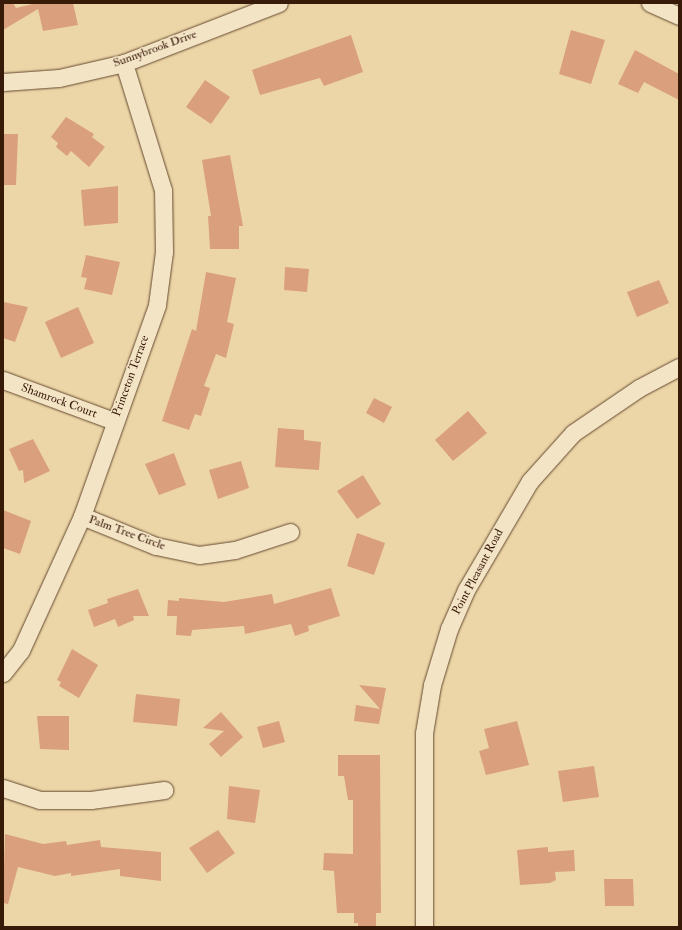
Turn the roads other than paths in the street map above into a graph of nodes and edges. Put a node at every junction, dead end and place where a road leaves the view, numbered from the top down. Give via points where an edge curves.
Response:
1 (279, 3) edge
2 (650, 3) edge
3 (679, 16) edge
4 (124, 63) junction
5 (3, 82) edge
6 (679, 367) edge
7 (3, 380) edge
8 (114, 421) junction
9 (82, 516) junction
10 (290, 532) dead end
11 (3, 672) edge
12 (3, 788) edge
13 (164, 790) dead end
14 (424, 927) edge

1 - 4 street, Sunnybrook Drive
2 - 3 street
4 - 5 street, Sunnybrook Drive via 59,78
4 - 8 street, Princeton Terrace via 163,190 164,252 157,305
6 - 14 street, Point Pleasant Road via 639,388 573,434 530,481 466,590 449,629 432,684 425,727
7 - 8 street, Shamrock Court
8 - 9 street, Princeton Terrace
9 - 10 street, Palm Tree Circle via 156,546 199,555 235,550
9 - 11 street, Princeton Terrace via 21,650
12 - 13 street via 40,800 91,800

